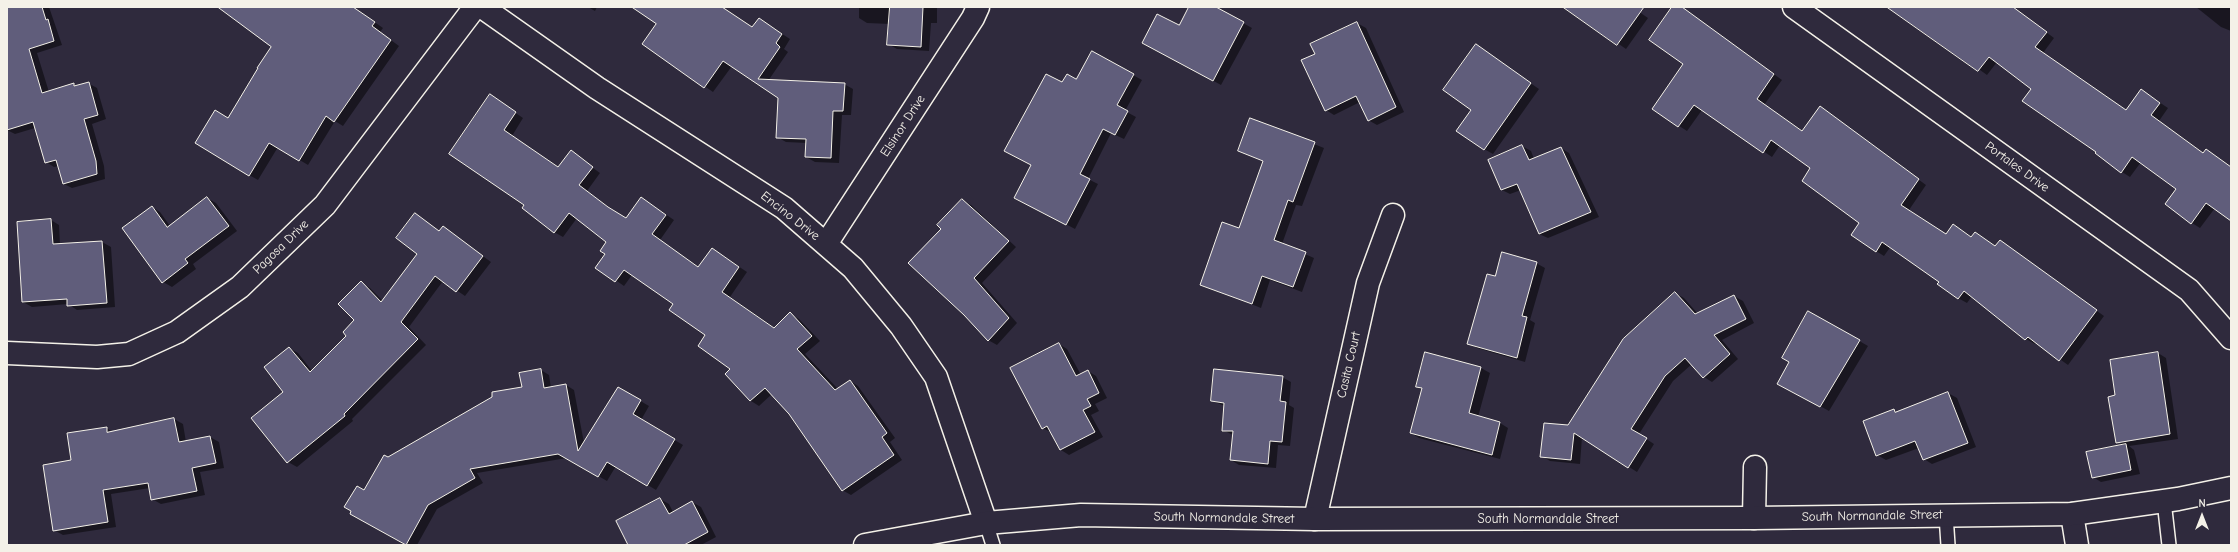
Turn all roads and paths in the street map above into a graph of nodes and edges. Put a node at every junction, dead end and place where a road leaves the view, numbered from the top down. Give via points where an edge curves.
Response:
1 (475, 7) edge
2 (482, 7) edge
3 (978, 7) edge
4 (1794, 7) edge
5 (1393, 215) dead end
6 (826, 244) junction
7 (2231, 338) edge
8 (7, 353) edge
9 (1755, 467) dead end
10 (2231, 488) edge
11 (2164, 501) junction
12 (2072, 514) junction
13 (1946, 515) junction
14 (1754, 518) junction
15 (1315, 519) junction
16 (986, 523) junction
17 (865, 545) edge
18 (994, 545) edge
19 (1948, 545) edge
20 (2077, 545) edge
21 (2169, 545) edge

1 - 8 street, Pagosa Drive via 325,205 240,287 177,332 129,354 97,357
2 - 6 street, Encino Drive via 597,88 784,208
3 - 6 street, Elsinor Drive
4 - 7 street, Portales Drive via 2189,290
5 - 15 street, Casita Court via 1368,283
6 - 16 street, Encino Drive via 853,268 901,326 936,377
9 - 14 street
10 - 11 street, South Normandale Street
11 - 12 street, South Normandale Street
11 - 21 lane
12 - 13 street, South Normandale Street
12 - 20 street
13 - 14 street, South Normandale Street
13 - 19 lane
14 - 15 street, South Normandale Street
15 - 16 street, South Normandale Street via 1081,515
16 - 17 street, South Normandale Street
16 - 18 lane

